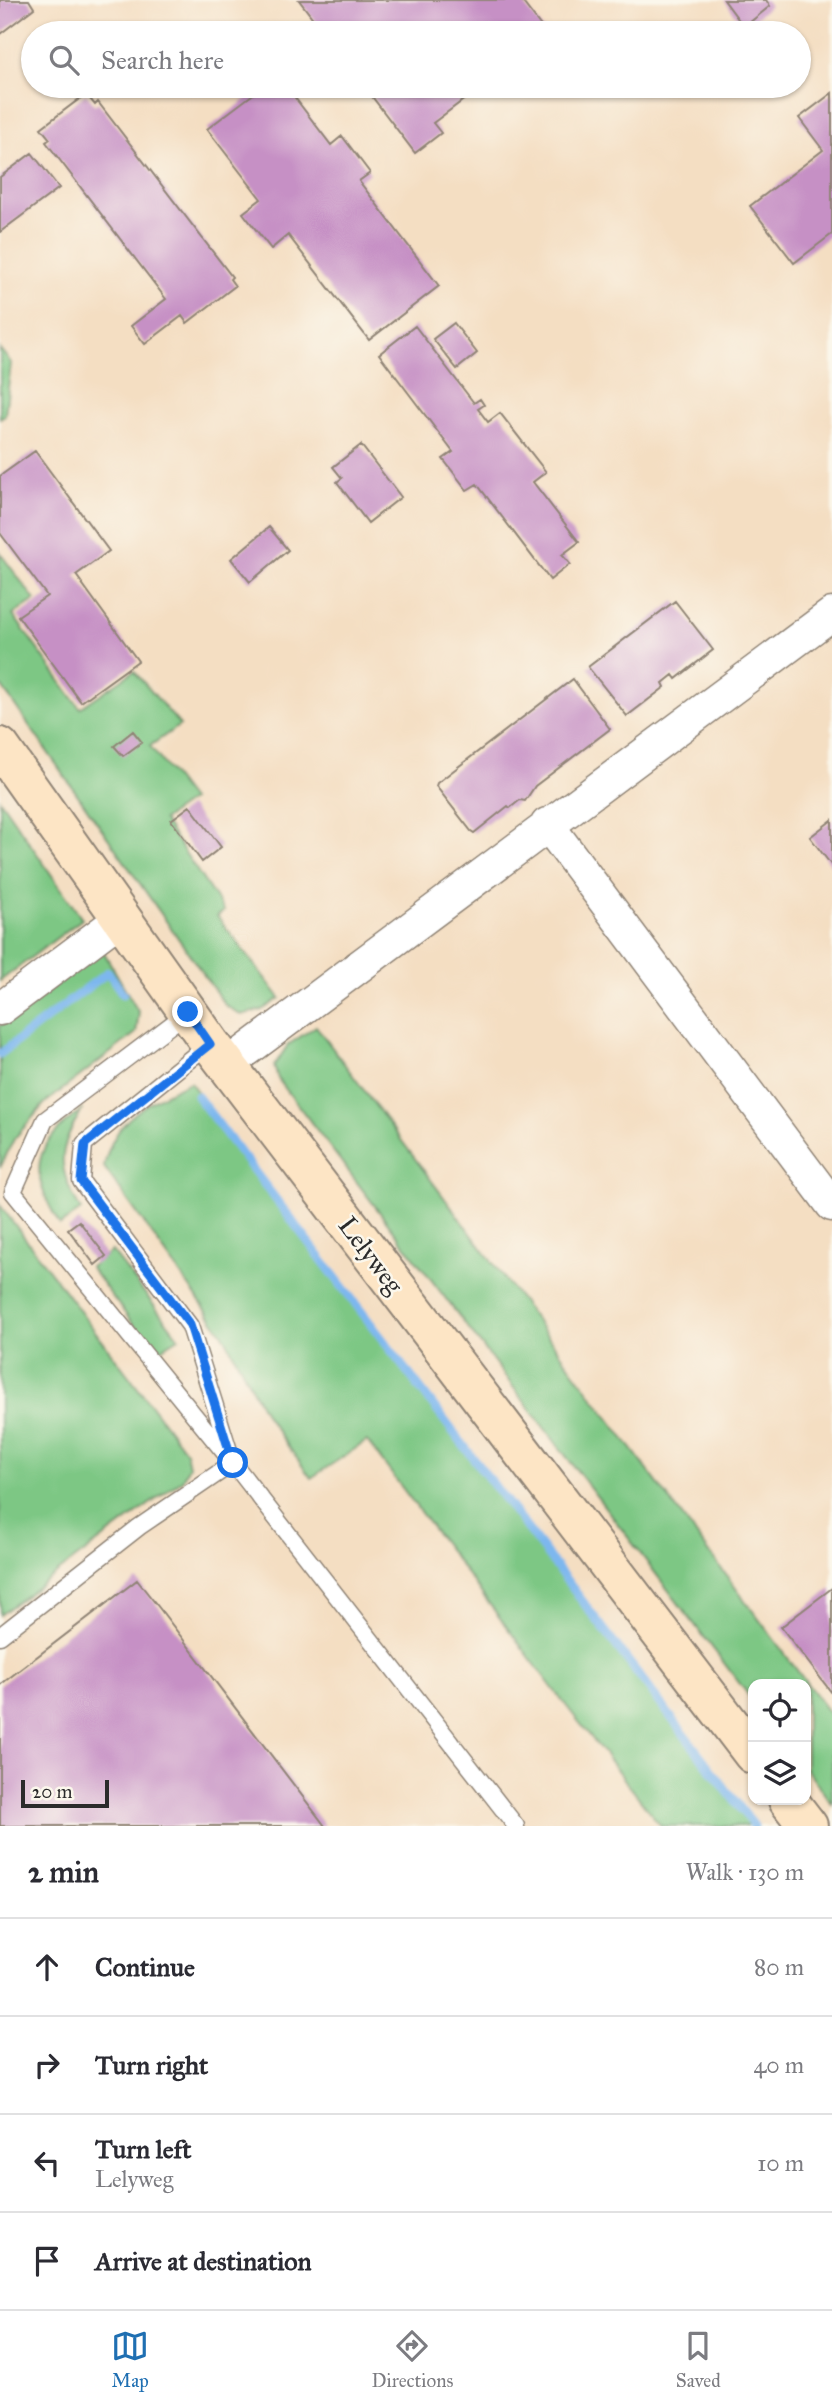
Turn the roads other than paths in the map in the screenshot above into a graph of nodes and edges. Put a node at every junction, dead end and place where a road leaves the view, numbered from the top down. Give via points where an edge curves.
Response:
1 (832, 614) edge
2 (0, 747) edge
3 (547, 824) junction
4 (120, 919) junction
5 (0, 1009) edge
6 (188, 1012) junction
7 (218, 1054) junction
8 (832, 1205) edge
9 (233, 1463) junction
10 (0, 1636) edge
11 (748, 1747) edge
12 (792, 1805) edge
13 (516, 1826) edge
14 (808, 1826) edge

1 - 3 street
2 - 4 street, Lelyweg
3 - 7 street
3 - 8 street
4 - 5 street
4 - 6 street, Lelyweg
6 - 7 street, Lelyweg
6 - 9 lane via 45,1120 13,1192
7 - 9 lane via 85,1144 81,1181 190,1325
7 - 11 street, Lelyweg
9 - 10 lane via 139,1527
9 - 13 lane
12 - 14 street

